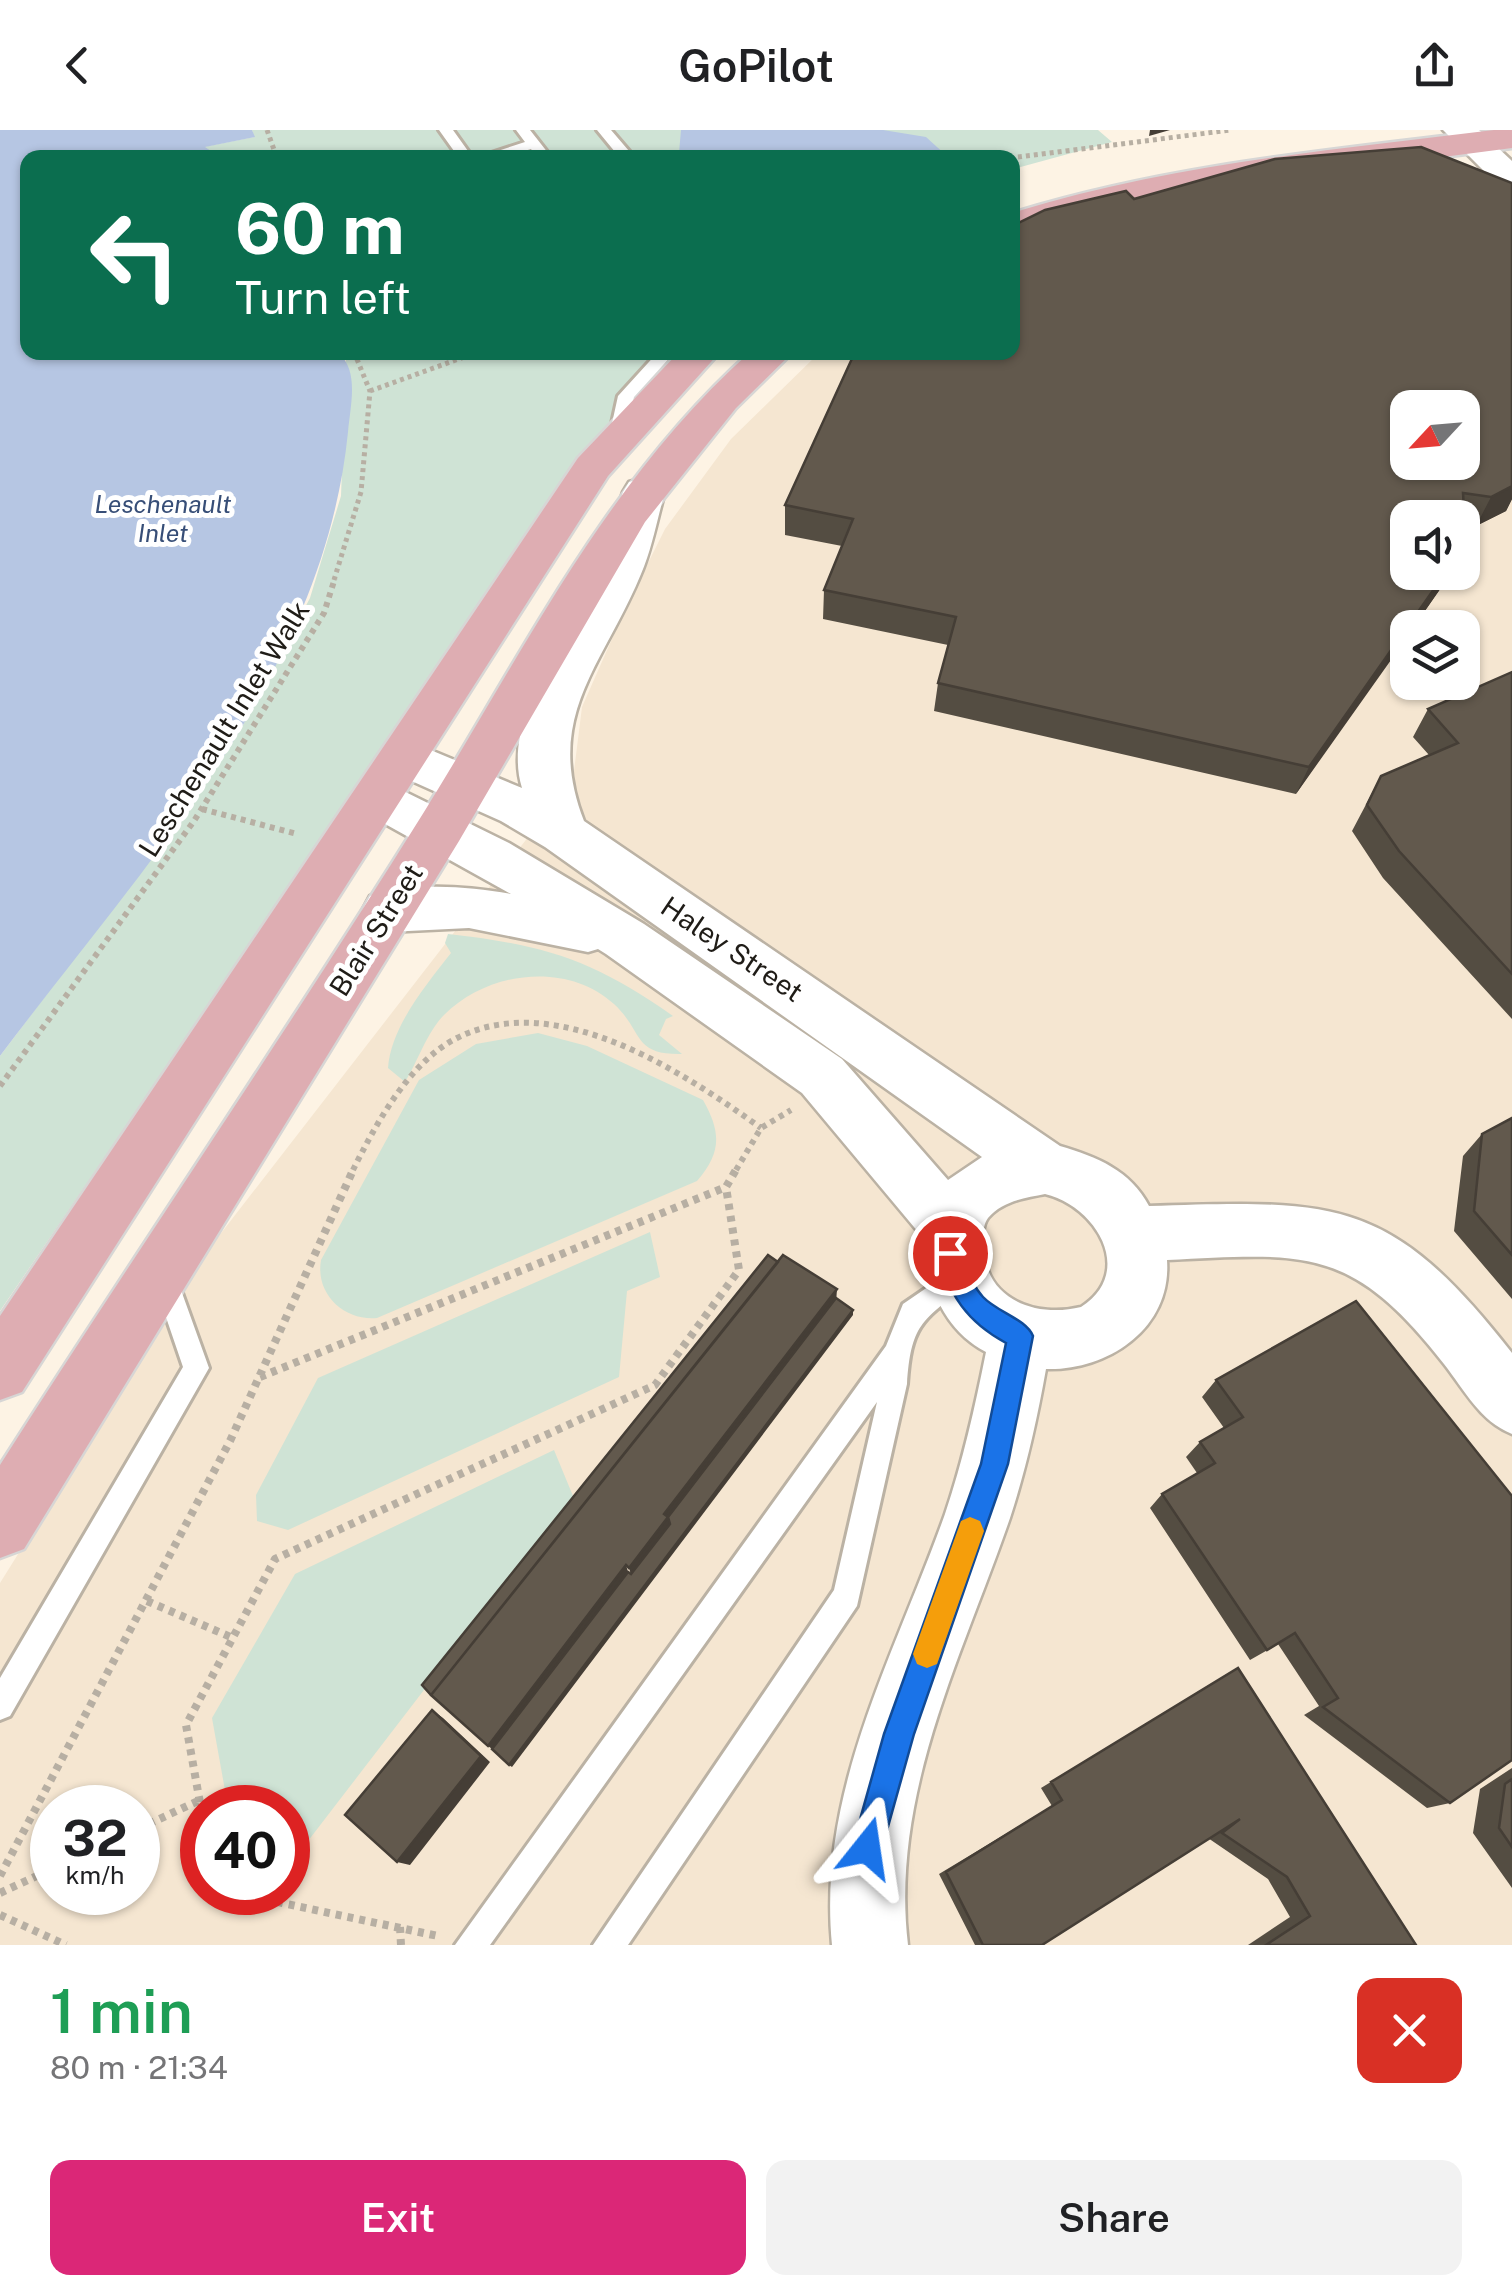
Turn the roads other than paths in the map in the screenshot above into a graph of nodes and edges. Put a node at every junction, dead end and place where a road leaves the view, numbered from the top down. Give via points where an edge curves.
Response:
1 (523, 130) edge
2 (604, 130) edge
3 (1335, 130) edge
4 (1492, 138) edge
5 (534, 144) junction
6 (512, 150) edge
7 (539, 150) edge
8 (621, 150) edge
9 (1389, 152) junction
10 (1083, 169) dead end
11 (1512, 180) edge
12 (1512, 201) edge
13 (1020, 223) edge
14 (660, 360) edge
15 (693, 360) edge
16 (765, 360) edge
17 (617, 438) junction
18 (644, 492) junction
19 (390, 777) junction
20 (454, 807) junction
21 (563, 833) junction
22 (388, 912) junction
23 (625, 939) junction
24 (1045, 1168) junction
25 (1133, 1234) junction
26 (955, 1253) junction
27 (160, 1266) junction
28 (1020, 1336) junction
29 (896, 1354) junction
30 (0, 1370) edge
31 (1512, 1403) edge
32 (0, 1525) edge
33 (0, 1706) edge
34 (471, 1944) edge
35 (609, 1945) edge
36 (870, 1945) edge

1 - 5 lane
2 - 8 lane
3 - 10 main road
4 - 9 main road
4 - 11 street
5 - 6 lane
5 - 7 lane
9 - 12 street via 1481,180
9 - 13 main road via 1151,186
14 - 17 lane via 626,396
15 - 17 main road
16 - 18 main road, Blair Street
17 - 19 main road
18 - 20 main road, Blair Street
18 - 21 street via 620,574 570,665 543,746 544,782
19 - 20 street, Haley Street
19 - 30 main road
20 - 21 street, Haley Street
20 - 22 main road, Blair Street
20 - 23 street, Haley Street
21 - 24 street, Haley Street
22 - 23 street via 469,907
22 - 27 main road, Blair Street
23 - 26 street, Haley Street via 822,1076
24 - 25 street via 1098,1188
24 - 26 street via 996,1175 961,1206
25 - 28 street via 1136,1280 1114,1319 1088,1336 1054,1342
25 - 31 street via 1304,1234 1345,1242 1390,1264
26 - 28 street via 972,1304
26 - 29 lane via 912,1312
27 - 32 main road, Blair Street
27 - 33 lane via 196,1368
28 - 36 street via 994,1464 899,1734 867,1848 863,1915
29 - 34 lane
29 - 35 lane via 847,1596

